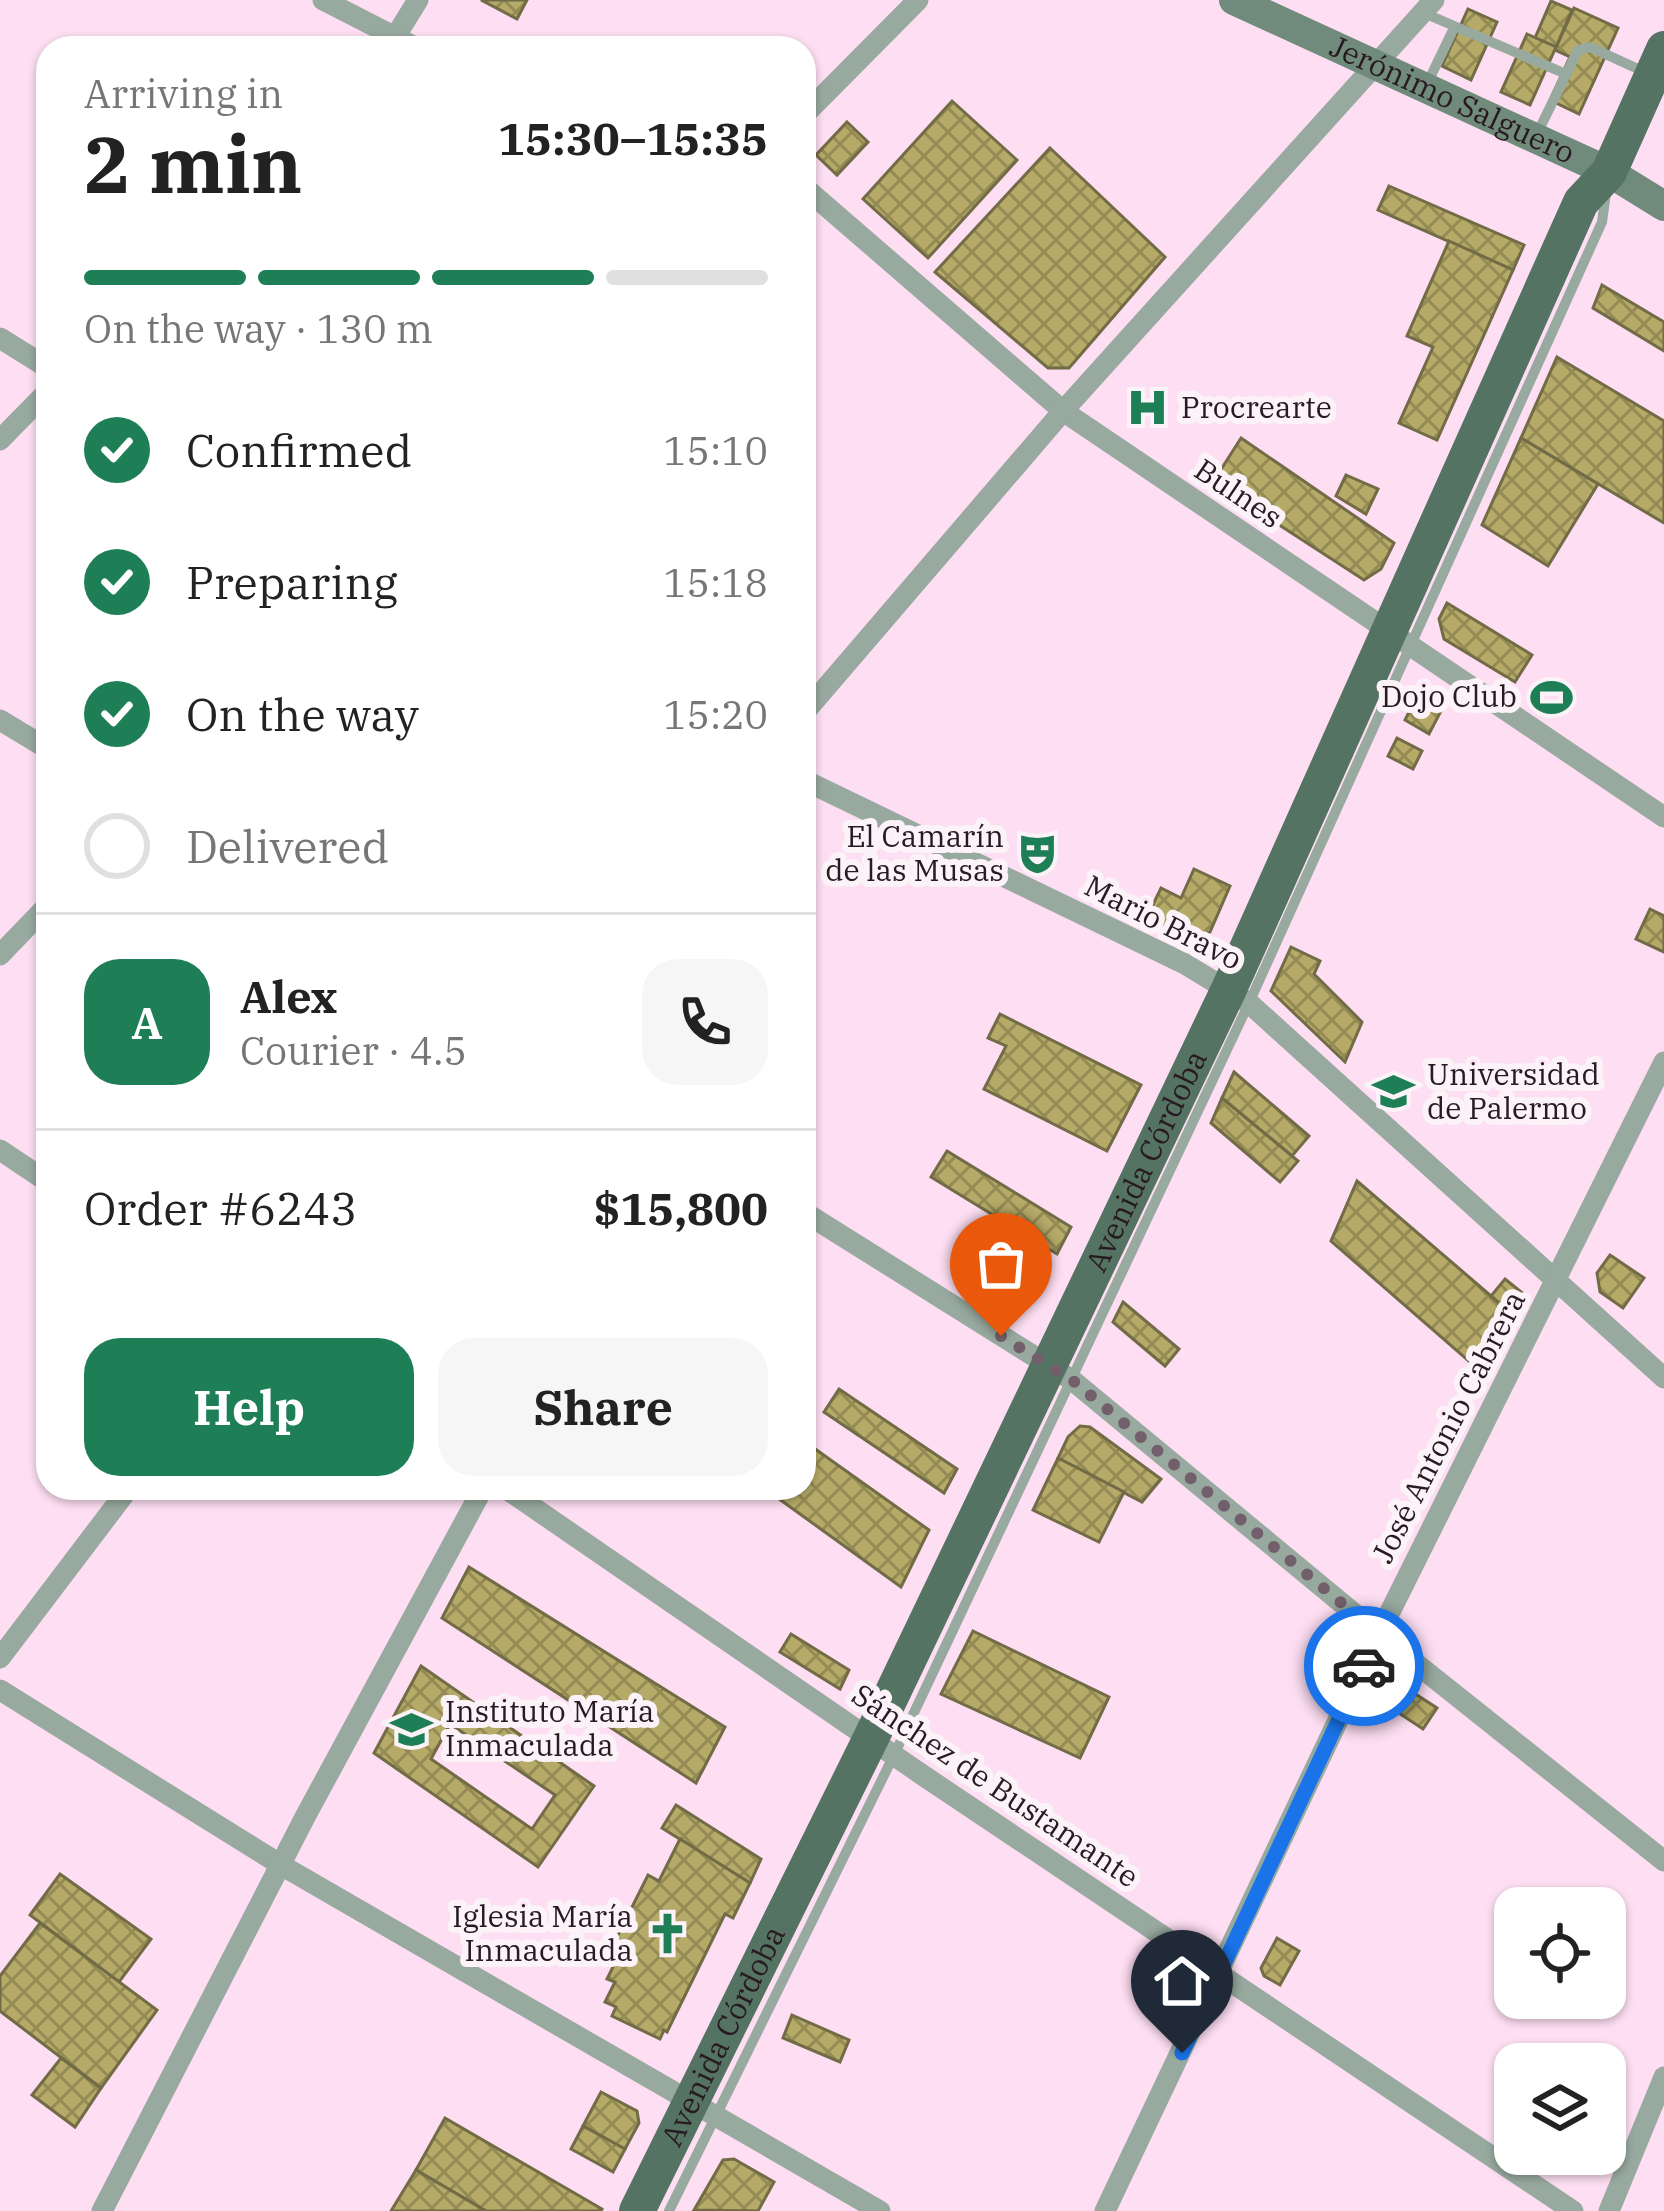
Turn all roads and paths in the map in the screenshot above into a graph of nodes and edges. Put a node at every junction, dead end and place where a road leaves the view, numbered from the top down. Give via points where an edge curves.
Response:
1 (323, 0) edge
2 (418, 0) edge
3 (918, 0) edge
4 (1234, 0) edge
5 (1429, 6) edge
6 (1454, 28) junction
7 (385, 36) edge
8 (404, 36) edge
9 (1658, 62) edge
10 (1376, 64) junction
11 (1566, 74) junction
12 (1425, 87) junction
13 (816, 103) edge
14 (1534, 138) junction
15 (1609, 172) junction
16 (816, 197) edge
17 (1664, 206) edge
18 (0, 338) edge
19 (36, 360) edge
20 (36, 403) edge
21 (1064, 411) junction
22 (0, 440) edge
23 (1401, 639) junction
24 (816, 699) edge
25 (0, 720) edge
26 (36, 741) edge
27 (816, 786) edge
28 (1664, 817) edge
29 (36, 918) edge
30 (0, 955) edge
31 (1239, 996) junction
32 (1664, 1062) edge
33 (0, 1150) edge
34 (36, 1174) edge
35 (816, 1220) edge
36 (1556, 1282) junction
37 (1060, 1372) junction
38 (1664, 1378) edge
39 (120, 1500) edge
40 (477, 1500) edge
41 (523, 1500) edge
42 (1379, 1634) junction
43 (0, 1658) edge
44 (0, 1690) edge
45 (882, 1746) junction
46 (1664, 1861) edge
47 (281, 1865) junction
48 (1221, 1973) junction
49 (1664, 2078) edge
50 (705, 2109) junction
51 (102, 2211) edge
52 (637, 2211) edge
53 (669, 2211) edge
54 (880, 2211) edge
55 (1105, 2211) edge
56 (1573, 2211) edge
57 (1609, 2211) edge

1 - 7 street
2 - 8 street
3 - 13 street
4 - 10 street, Jerónimo Salguero
5 - 6 lane
5 - 10 street
6 - 11 lane
6 - 12 lane
9 - 11 lane via 1591,46 1578,50
9 - 15 main road, Avenida Córdoba
10 - 12 street, Jerónimo Salguero
10 - 21 street
11 - 14 lane
12 - 14 street, Jerónimo Salguero
14 - 15 street, Jerónimo Salguero
15 - 17 street, Jerónimo Salguero
15 - 23 main road, Avenida Córdoba via 1582,202
16 - 21 street, Bulnes
18 - 19 street
20 - 22 street
21 - 23 street, Bulnes
21 - 24 street
23 - 28 street, Bulnes
23 - 31 main road, Avenida Córdoba
25 - 26 street
27 - 31 street, Mario Bravo
29 - 30 street
31 - 36 street, Mario Bravo
31 - 37 main road, Avenida Córdoba
32 - 36 street, José Antonio Cabrera
33 - 34 street
35 - 37 street
36 - 38 street, Mario Bravo
36 - 42 street, José Antonio Cabrera
37 - 42 street
37 - 45 main road, Avenida Córdoba
39 - 43 street
40 - 47 street
41 - 45 street, Sánchez de Bustamante
42 - 46 street
42 - 48 street, José Antonio Cabrera
44 - 47 street
45 - 48 street, Sánchez de Bustamante
45 - 50 main road, Avenida Córdoba
47 - 50 street
47 - 51 street
48 - 55 street, José Antonio Cabrera
48 - 56 street, Sánchez de Bustamante
49 - 57 street
50 - 52 main road, Avenida Córdoba
50 - 53 lane, Avenida Córdoba
50 - 54 street

